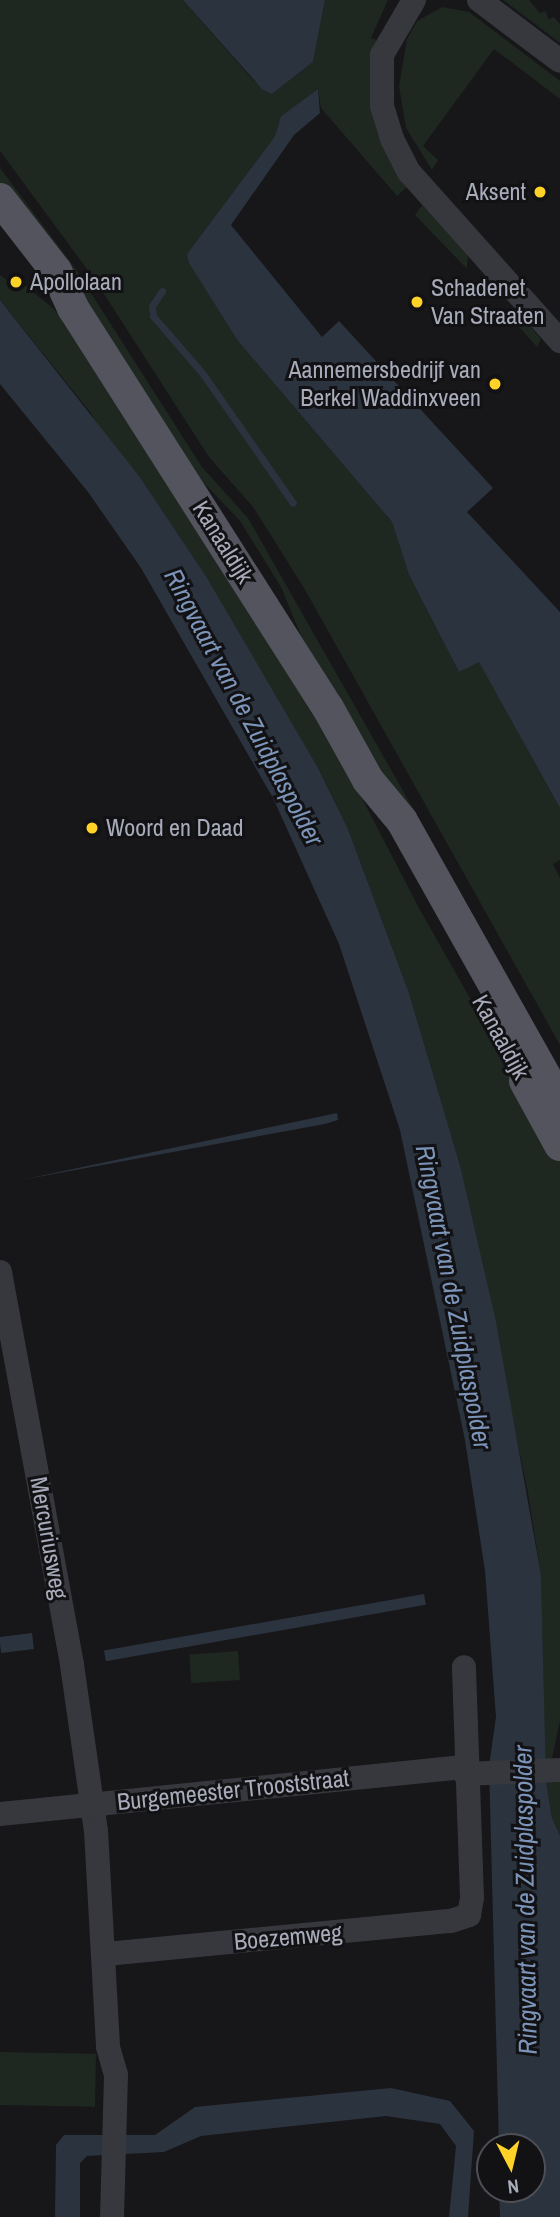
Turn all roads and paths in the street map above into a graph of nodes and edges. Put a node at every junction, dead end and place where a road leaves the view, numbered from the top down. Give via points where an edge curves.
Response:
1 (414, 0) edge
2 (479, 0) edge
3 (560, 61) edge
4 (0, 198) edge
5 (0, 233) edge
6 (73, 308) junction
7 (560, 341) edge
8 (368, 780) junction
9 (560, 1102) edge
10 (560, 1145) edge
11 (0, 1272) edge
12 (464, 1667) dead end
13 (553, 1770) edge
14 (474, 1771) junction
15 (91, 1805) junction
16 (0, 1814) edge
17 (106, 1954) junction
18 (111, 2217) edge

1 - 7 street via 382,55 382,106 392,139 409,172
2 - 3 street
4 - 6 main road, Kanaaldijk via 56,271
5 - 6 main road, Kanaaldijk
6 - 8 main road, Kanaaldijk via 328,708
8 - 9 main road, Kanaaldijk via 402,821
8 - 10 main road, Kanaaldijk via 385,830
11 - 15 street, Mercuriusweg via 72,1665
12 - 14 street
13 - 14 street, Burgemeester Trooststraat
14 - 15 street, Burgemeester Trooststraat
14 - 17 street, Boezemweg via 469,1915 450,1921
15 - 16 street, Burgemeester Trooststraat
15 - 17 street
17 - 18 street via 108,2047 116,2075

